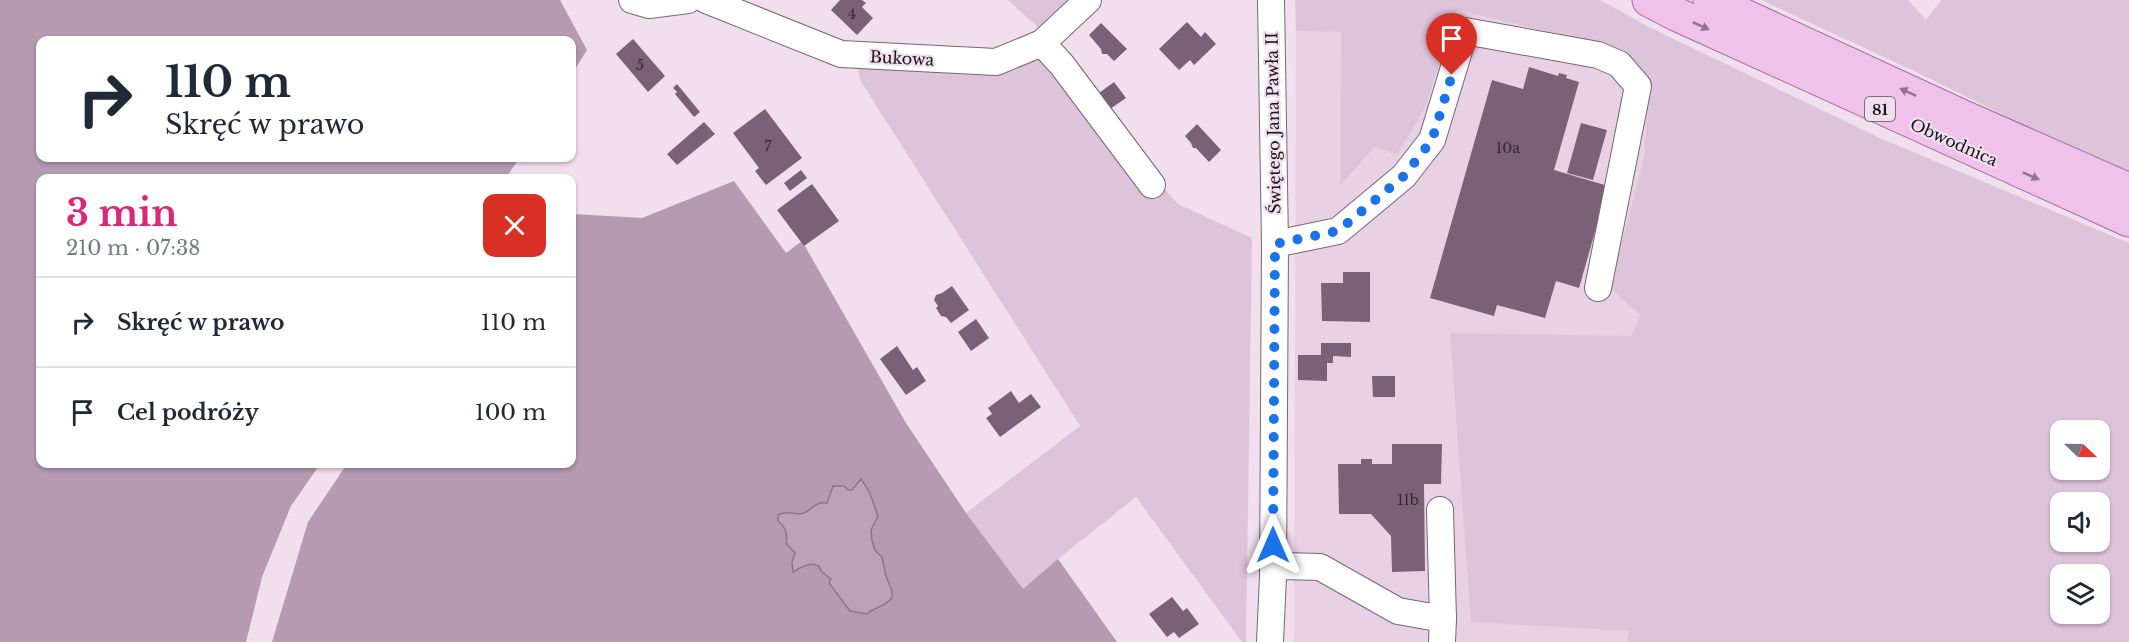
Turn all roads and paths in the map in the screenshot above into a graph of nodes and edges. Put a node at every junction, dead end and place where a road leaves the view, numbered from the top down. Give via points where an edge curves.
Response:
1 (632, 0) edge
2 (688, 0) edge
3 (706, 0) edge
4 (1088, 0) edge
5 (1271, 0) edge
6 (1649, 0) edge
7 (1710, 0) edge
8 (1042, 43) junction
9 (1152, 185) dead end
10 (2129, 190) edge
11 (2129, 220) edge
12 (1275, 244) junction
13 (1598, 288) dead end
14 (1440, 510) dead end
15 (1273, 568) junction
16 (1443, 630) edge
17 (1270, 642) edge

1 - 2 street via 649,5
3 - 8 street, Bukowa via 841,54 996,62
4 - 8 street, Bukowa
5 - 12 street, Świętego Jana Pawła II
6 -> 11 main road, Obwodnica / 81
10 -> 7 main road, Obwodnica / 81
8 - 9 street
12 - 13 street via 1338,231 1404,176 1432,140 1465,31 1598,55 1619,64 1638,86
12 - 15 street, Świętego Jana Pawła II
14 - 16 street
15 - 16 street via 1320,567 1398,611
15 - 17 street, Świętego Jana Pawła II

